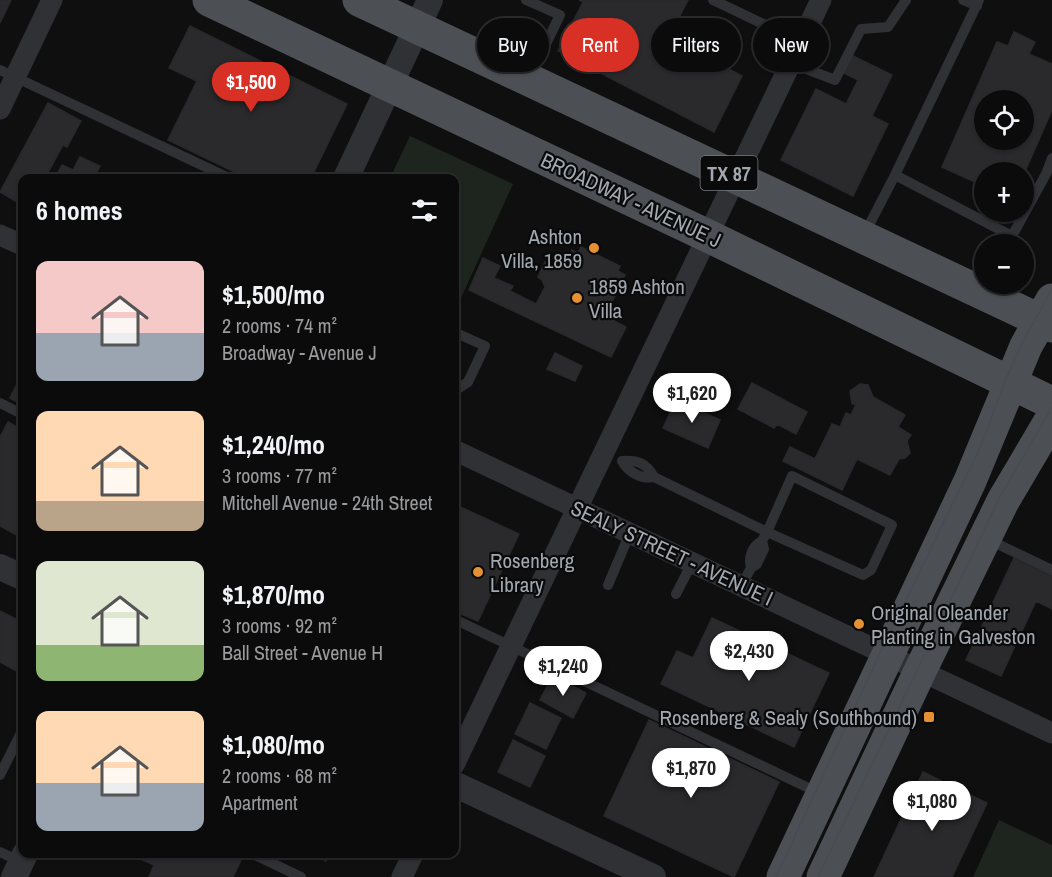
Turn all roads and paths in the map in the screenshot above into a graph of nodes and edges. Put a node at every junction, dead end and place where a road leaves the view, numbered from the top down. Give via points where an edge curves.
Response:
1 (52, 0) edge
2 (209, 0) edge
3 (526, 0) edge
4 (713, 0) edge
5 (821, 0) edge
6 (906, 0) edge
7 (963, 0) edge
8 (369, 2) edge
9 (978, 3) edge
10 (423, 13) edge
11 (812, 18) edge
12 (753, 19) edge
13 (787, 72) edge
14 (814, 72) edge
15 (8, 74) edge
16 (529, 80) junction
17 (388, 85) junction
18 (0, 109) edge
19 (1052, 158) edge
20 (221, 174) edge
21 (348, 174) edge
22 (895, 175) junction
23 (737, 177) junction
24 (0, 235) edge
25 (708, 236) junction
26 (863, 236) junction
27 (18, 244) edge
28 (1048, 315) edge
29 (459, 334) edge
30 (1009, 383) junction
31 (459, 388) edge
32 (1052, 403) edge
33 (0, 404) edge
34 (18, 412) edge
35 (1052, 418) edge
36 (459, 452) edge
37 (614, 458) junction
38 (579, 509) junction
39 (630, 533) junction
40 (764, 537) junction
41 (985, 538) junction
42 (692, 563) junction
43 (0, 567) edge
44 (1052, 570) edge
45 (18, 575) edge
46 (746, 577) junction
47 (608, 585) dead end
48 (676, 594) dead end
49 (459, 621) edge
50 (511, 646) junction
51 (887, 656) junction
52 (920, 671) junction
53 (1052, 733) edge
54 (18, 739) edge
55 (459, 755) edge
56 (0, 775) edge
57 (459, 786) edge
58 (822, 794) junction
59 (261, 858) edge
60 (411, 858) edge
61 (301, 877) edge
62 (402, 877) edge
63 (652, 877) edge
64 (783, 877) edge
65 (823, 877) edge

1 - 15 street
2 - 17 main road, BROADWAY - AVENUE J
3 - 16 lane via 560,15
4 - 12 lane
5 - 11 street
6 - 14 lane via 888,27 861,29 835,80
7 - 9 lane
8 - 10 main road, TX 87
9 - 22 lane
10 - 16 main road, TX 87
10 - 17 street
13 - 23 street
15 - 18 street
15 - 20 lane
16 - 23 main road, TX 87
17 - 21 street
17 - 25 main road, BROADWAY - AVENUE J
19 - 22 lane via 1012,236
22 - 26 lane
23 - 25 street
23 - 26 main road, TX 87
24 - 27 street
25 - 30 main road, BROADWAY - AVENUE J
25 - 37 street
26 - 28 main road, TX 87
28 - 30 main road via 1026,346
29 - 31 lane via 485,346 468,382
30 - 32 main road, BROADWAY - AVENUE J
30 - 51 main road via 970,481
33 - 34 lane
35 - 41 main road
36 - 38 street, SEALY STREET - AVENUE I
37 - 38 street
37 - 40 lane via 648,467 654,477
38 - 39 street, SEALY STREET - AVENUE I
38 - 50 street
39 - 42 street, SEALY STREET - AVENUE I
39 - 47 lane
40 - 40 lane via 863,575 871,570 892,525 792,476
40 - 46 lane via 755,545
41 - 44 lane
41 - 52 main road
42 - 46 street, SEALY STREET - AVENUE I
42 - 48 lane
43 - 45 street
46 - 51 street, SEALY STREET - AVENUE I
49 - 50 lane
50 - 55 street
50 - 58 lane
51 - 52 street, SEALY STREET - AVENUE I
51 - 58 main road
52 - 53 street, SEALY STREET - AVENUE I
52 - 65 main road
54 - 56 lane
57 - 63 street
58 - 64 main road
59 - 61 lane
60 - 62 street

